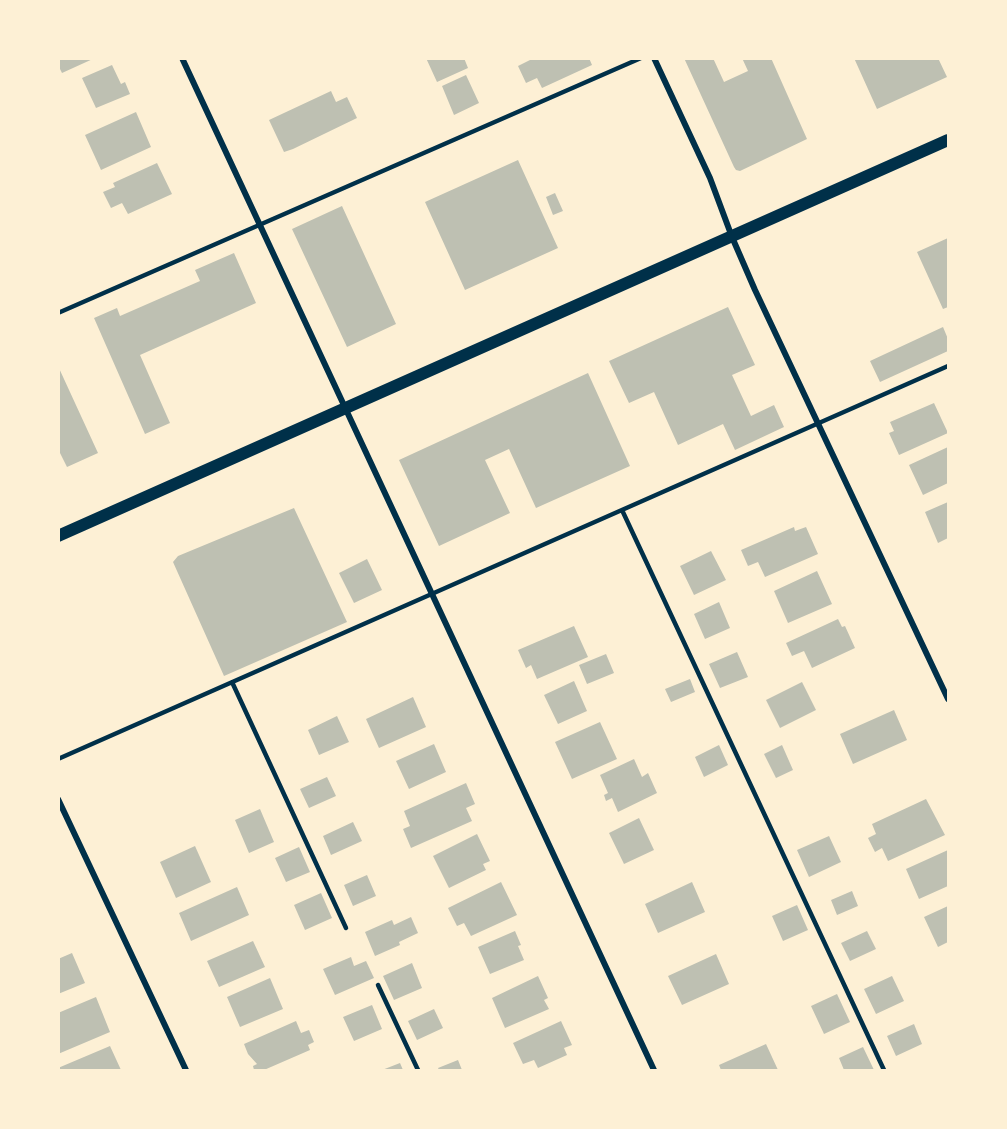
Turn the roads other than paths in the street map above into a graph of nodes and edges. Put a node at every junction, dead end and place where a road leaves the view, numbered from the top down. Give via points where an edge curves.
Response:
1 (183, 58) edge
2 (641, 58) edge
3 (654, 58) edge
4 (948, 140) edge
5 (260, 225) junction
6 (732, 237) junction
7 (58, 313) edge
8 (948, 366) edge
9 (345, 408) junction
10 (819, 423) junction
11 (622, 510) junction
12 (58, 536) edge
13 (432, 594) junction
14 (232, 682) junction
15 (948, 699) edge
16 (58, 759) edge
17 (58, 800) edge
18 (346, 928) dead end
19 (378, 985) dead end
20 (186, 1071) edge
21 (418, 1071) edge
22 (654, 1071) edge
23 (884, 1071) edge

1 - 5 street
2 - 5 lane
3 - 6 street via 710,178
4 - 6 main road
5 - 7 lane
5 - 9 street
6 - 9 main road
6 - 10 street
8 - 10 lane
9 - 12 main road
9 - 13 street
10 - 11 lane
10 - 15 street
11 - 13 lane
11 - 23 lane
13 - 14 lane
13 - 22 street
14 - 16 lane
14 - 18 lane
17 - 20 street
19 - 21 lane

